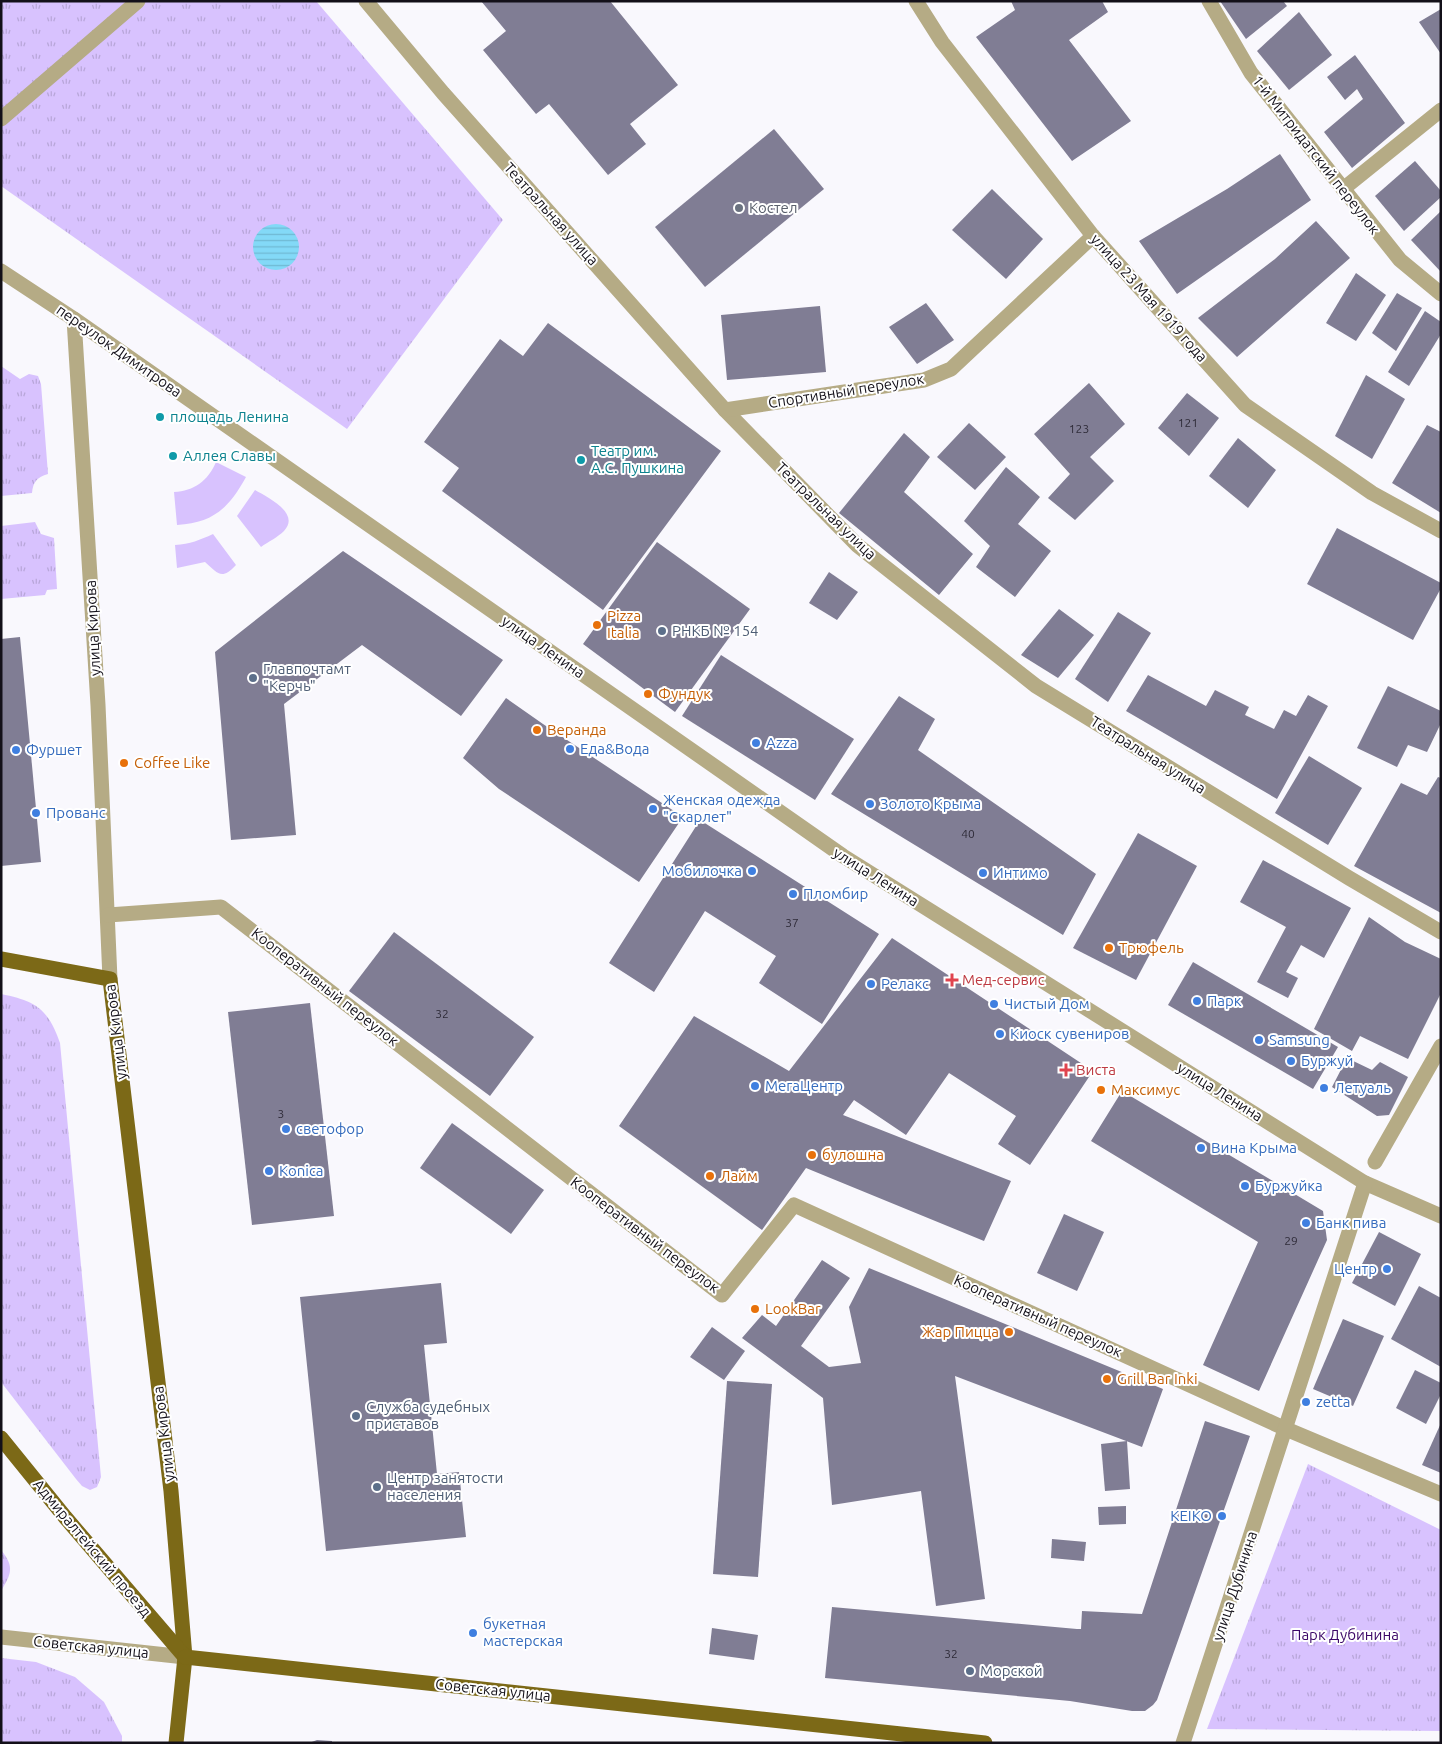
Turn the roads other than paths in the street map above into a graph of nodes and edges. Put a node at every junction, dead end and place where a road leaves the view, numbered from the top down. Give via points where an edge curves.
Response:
1 (138, 1) edge
2 (366, 1) edge
3 (916, 1) edge
4 (1209, 1) edge
5 (1441, 110) edge
6 (1, 119) edge
7 (1343, 189) junction
8 (1093, 236) junction
9 (1, 271) edge
10 (1441, 294) edge
11 (74, 318) junction
12 (725, 410) junction
13 (334, 501) joint
14 (1441, 531) edge
15 (108, 915) junction
16 (1441, 932) edge
17 (1, 960) edge
18 (110, 979) junction
19 (1441, 1046) edge
20 (1375, 1162) dead end
21 (1365, 1183) junction
22 (1441, 1216) edge
23 (1286, 1428) junction
24 (1, 1438) edge
25 (1441, 1494) edge
26 (1, 1637) edge
27 (185, 1657) junction
28 (176, 1743) edge
29 (985, 1743) edge
30 (1183, 1743) edge

1 - 6 street
2 - 12 street, Театральная улица via 443,93
3 - 8 street, улица 23 Мая 1919 года via 942,42
4 - 7 street, 1-й Митридатский переулок via 1251,73
5 - 7 street
7 - 10 street, 1-й Митридатский переулок via 1400,260
8 - 12 street, Спортивный переулок via 951,369 924,380
8 - 14 street, улица 23 Мая 1919 года via 1245,405 1372,493
9 - 11 street, переулок Димитрова
11 - 13 street, переулок Димитрова
11 - 15 street, улица Кирова
12 - 16 street, Театральная улица via 857,546 1036,686
13 - 21 street, улица Ленина via 843,856
15 - 18 street, улица Кирова
15 - 23 street, Кооперативный переулок via 221,906 722,1295 794,1205
17 - 18 main road
18 - 27 main road, улица Кирова via 170,1491
19 - 20 street
21 - 22 street, улица Ленина
21 - 23 street, улица Дубинина
23 - 25 street, Кооперативный переулок
23 - 30 street, улица Дубинина
24 - 27 main road, Адмиралтейский проезд via 64,1517
26 - 27 street, Советская улица
27 - 28 main road, улица Кирова
27 - 29 main road, Советская улица

